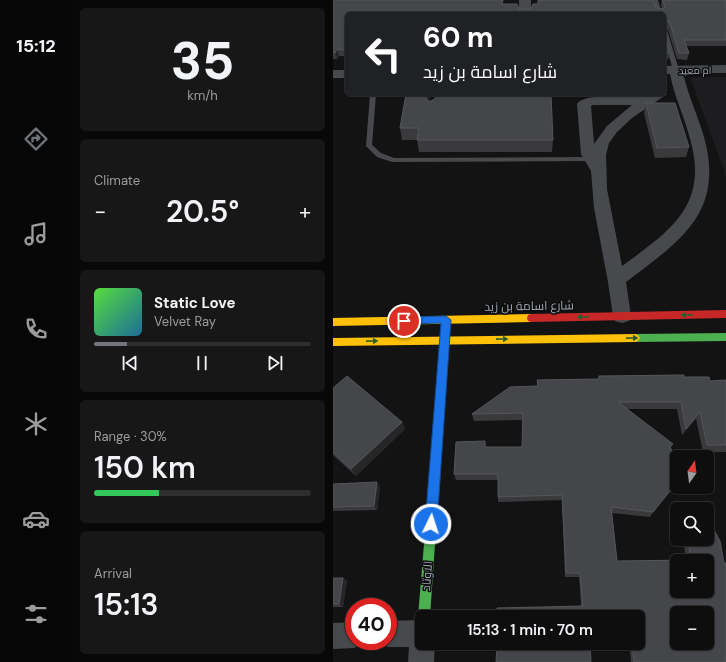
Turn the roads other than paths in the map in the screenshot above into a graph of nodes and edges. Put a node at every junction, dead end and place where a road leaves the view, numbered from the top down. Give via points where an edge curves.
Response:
1 (525, 0) edge
2 (655, 0) edge
3 (525, 12) edge
4 (658, 12) edge
5 (666, 40) edge
6 (726, 69) edge
7 (333, 74) edge
8 (345, 74) edge
9 (673, 75) edge
10 (666, 88) edge
11 (373, 96) edge
12 (656, 96) edge
13 (645, 101) junction
14 (594, 165) junction
15 (617, 279) junction
16 (726, 314) edge
17 (622, 316) junction
18 (446, 320) junction
19 (333, 322) edge
20 (726, 337) edge
21 (446, 340) junction
22 (333, 342) edge
23 (425, 610) edge
24 (415, 633) edge
25 (397, 634) edge
26 (345, 635) edge
27 (333, 636) edge
28 (422, 650) edge
29 (421, 662) edge

1 - 3 street
2 - 4 lane
5 - 9 lane
6 - 9 street, ام معبد
7 - 8 street
9 - 10 street
9 - 15 street via 703,156 702,191 683,227
11 - 14 lane via 369,146 379,155 394,160
12 - 13 street
13 - 14 street via 620,121 603,142
13 - 14 street via 595,101 584,104 588,154
14 - 15 street
15 - 17 street
16 -> 17 street, شارع اسامة بن زيد
17 -> 18 street, شارع اسامة بن زيد
18 - 19 street, شارع اسامة بن زيد
18 - 21 street, الاوتاد
21 -> 20 street
22 -> 21 street
21 - 23 street, الاوتاد
24 - 25 street
26 - 27 street
28 - 29 street

